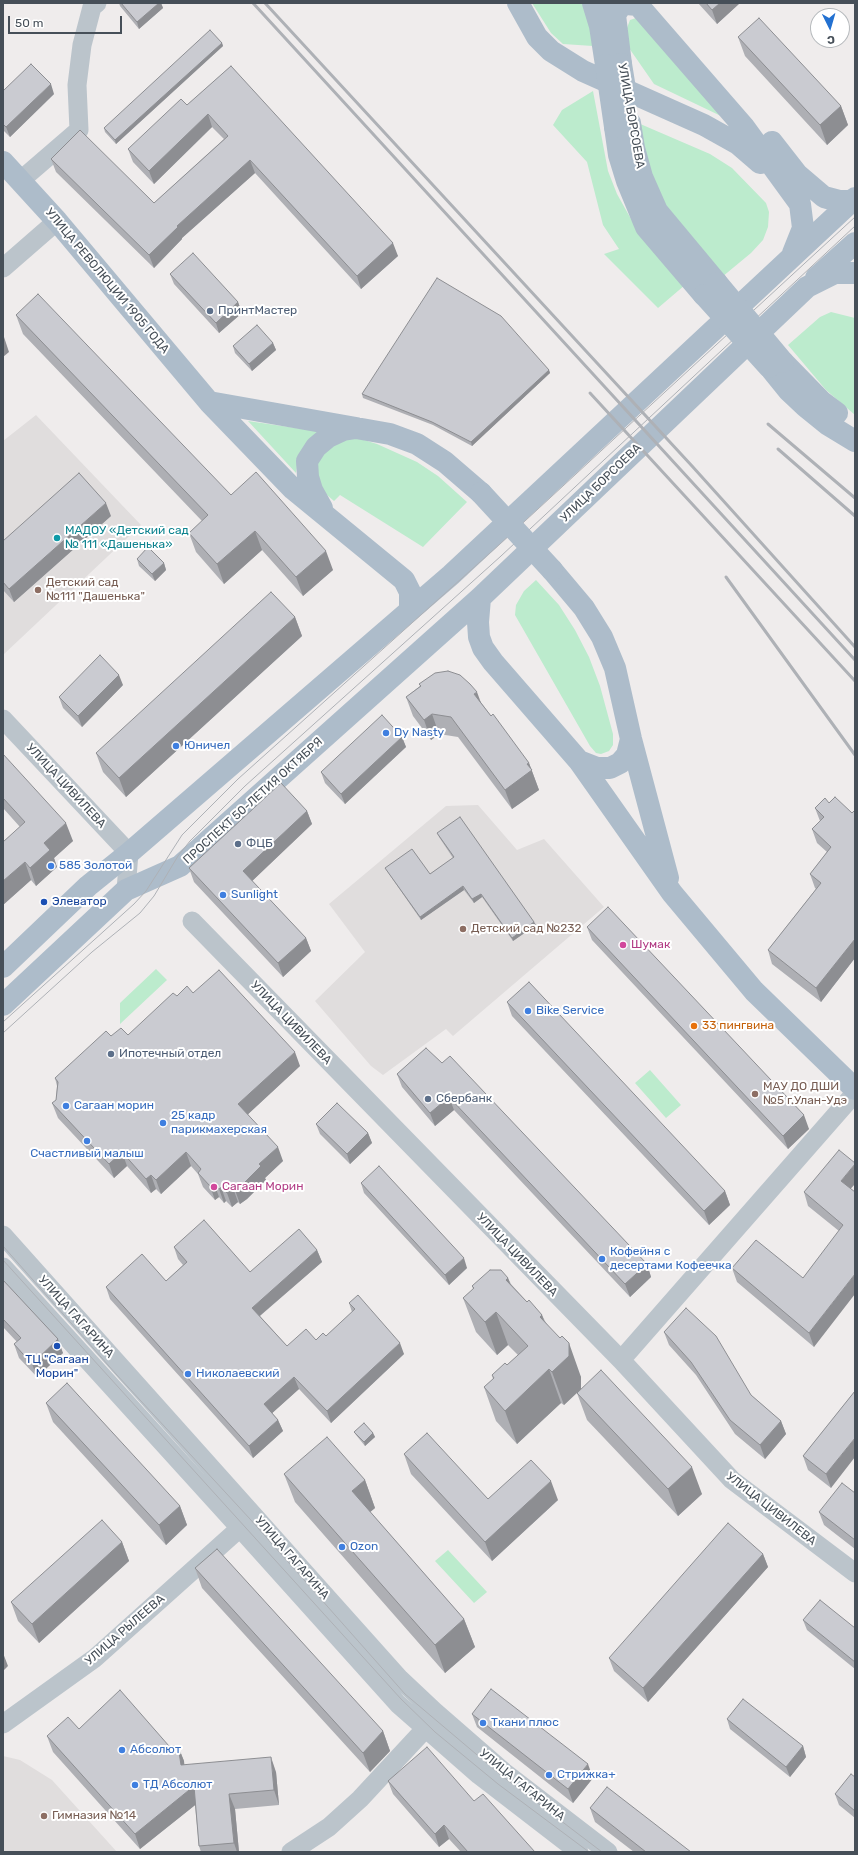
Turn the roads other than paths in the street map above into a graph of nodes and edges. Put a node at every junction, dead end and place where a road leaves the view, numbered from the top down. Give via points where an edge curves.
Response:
1 (97, 3) edge
2 (518, 3) edge
3 (593, 3) edge
4 (650, 3) edge
5 (613, 9) edge
6 (614, 64) junction
7 (3, 162) edge
8 (21, 180) junction
9 (785, 184) junction
10 (854, 199) edge
11 (57, 221) junction
12 (855, 243) edge
13 (791, 258) junction
14 (3, 268) edge
15 (855, 272) edge
16 (806, 287) junction
17 (777, 366) junction
18 (209, 402) junction
19 (855, 425) edge
20 (359, 428) junction
21 (855, 441) edge
22 (326, 514) junction
23 (451, 575) junction
24 (404, 580) junction
25 (480, 598) junction
26 (410, 609) junction
27 (441, 632) joint
28 (3, 719) edge
29 (631, 739) junction
30 (579, 761) junction
31 (129, 853) junction
32 (126, 890) junction
33 (672, 893) junction
34 (192, 921) dead end
35 (3, 967) edge
36 (3, 1005) edge
37 (855, 1089) edge
38 (855, 1093) edge
39 (3, 1235) edge
40 (3, 1268) edge
41 (620, 1360) junction
42 (240, 1528) junction
43 (855, 1573) edge
44 (3, 1724) edge
45 (425, 1729) junction
46 (291, 1852) edge
47 (579, 1852) edge
48 (608, 1852) edge

1 - 8 street via 92,7 82,45 77,85 79,130
2 - 9 main road via 537,37 551,51 583,71 704,125 738,144
3 - 6 main road, УЛИЦА БОРСОЕВА
4 - 10 main road via 739,102 797,174 824,197 839,201
5 - 6 main road, УЛИЦА БОРСОЕВА
5 - 9 main road via 626,4 638,5 744,127
6 - 17 main road, bridge via 622,125 619,155 646,227 710,289
7 - 8 main road, УЛИЦА РЕВОЛЮЦИИ 1905 ГОДА
8 - 11 main road, УЛИЦА РЕВОЛЮЦИИ 1905 ГОДА
9 - 13 main road via 800,204 803,228
10 - 13 main road
11 - 14 street
11 - 18 main road, УЛИЦА РЕВОЛЮЦИИ 1905 ГОДА
12 - 16 main road
13 - 23 main road
15 - 16 main road, УЛИЦА БОРСОЕВА via 835,273
16 - 25 main road, УЛИЦА БОРСОЕВА
17 - 19 main road
17 - 21 main road via 788,391 827,424
18 - 20 main road, УЛИЦА РЕВОЛЮЦИИ 1905 ГОДА
18 - 22 main road, УЛИЦА РЕВОЛЮЦИИ 1905 ГОДА via 293,489
20 - 22 main road, УЛИЦА РЕВОЛЮЦИИ 1905 ГОДА via 343,430 328,437 316,447 307,461 312,490
20 - 29 main road, УЛИЦА РЕВОЛЮЦИИ 1905 ГОДА, bridge via 390,434 417,444 445,462 482,493 552,570 584,608 602,637 615,668
22 - 24 main road, УЛИЦА РЕВОЛЮЦИИ 1905 ГОДА
23 - 24 main road via 427,582
23 - 26 main road
24 - 26 main road via 410,592
25 - 27 main road, УЛИЦА БОРСОЕВА
25 - 30 main road, УЛИЦА РЕВОЛЮЦИИ 1905 ГОДА via 478,622 483,648
26 - 31 main road
27 - 32 main road, ПРОСПЕКТ 50-ЛЕТИЯ ОКТЯБРЯ via 180,866
28 - 31 street, УЛИЦА ЦИВИЛЕВА
29 - 30 main road, УЛИЦА РЕВОЛЮЦИИ 1905 ГОДА via 627,755 620,763 610,768 597,768
29 - 33 main road, УЛИЦА РЕВОЛЮЦИИ 1905 ГОДА
30 - 33 main road, УЛИЦА РЕВОЛЮЦИИ 1905 ГОДА
31 - 32 street
31 - 35 main road via 88,886
32 - 36 main road, ПРОСПЕКТ 50-ЛЕТИЯ ОКТЯБРЯ
33 - 37 main road, УЛИЦА РЕВОЛЮЦИИ 1905 ГОДА via 754,991
34 - 41 street, УЛИЦА ЦИВИЛЕВА
38 - 41 street
39 - 48 street, УЛИЦА ГАГАРИНА via 400,1679 504,1772
40 - 42 street, УЛИЦА ГАГАРИНА
41 - 43 street, УЛИЦА ЦИВИЛЕВА via 732,1480
42 - 44 street, УЛИЦА РЫЛЕЕВА via 94,1658
42 - 45 street, УЛИЦА ГАГАРИНА via 398,1704
45 - 46 street via 360,1799 329,1827
45 - 47 street, УЛИЦА ГАГАРИНА

